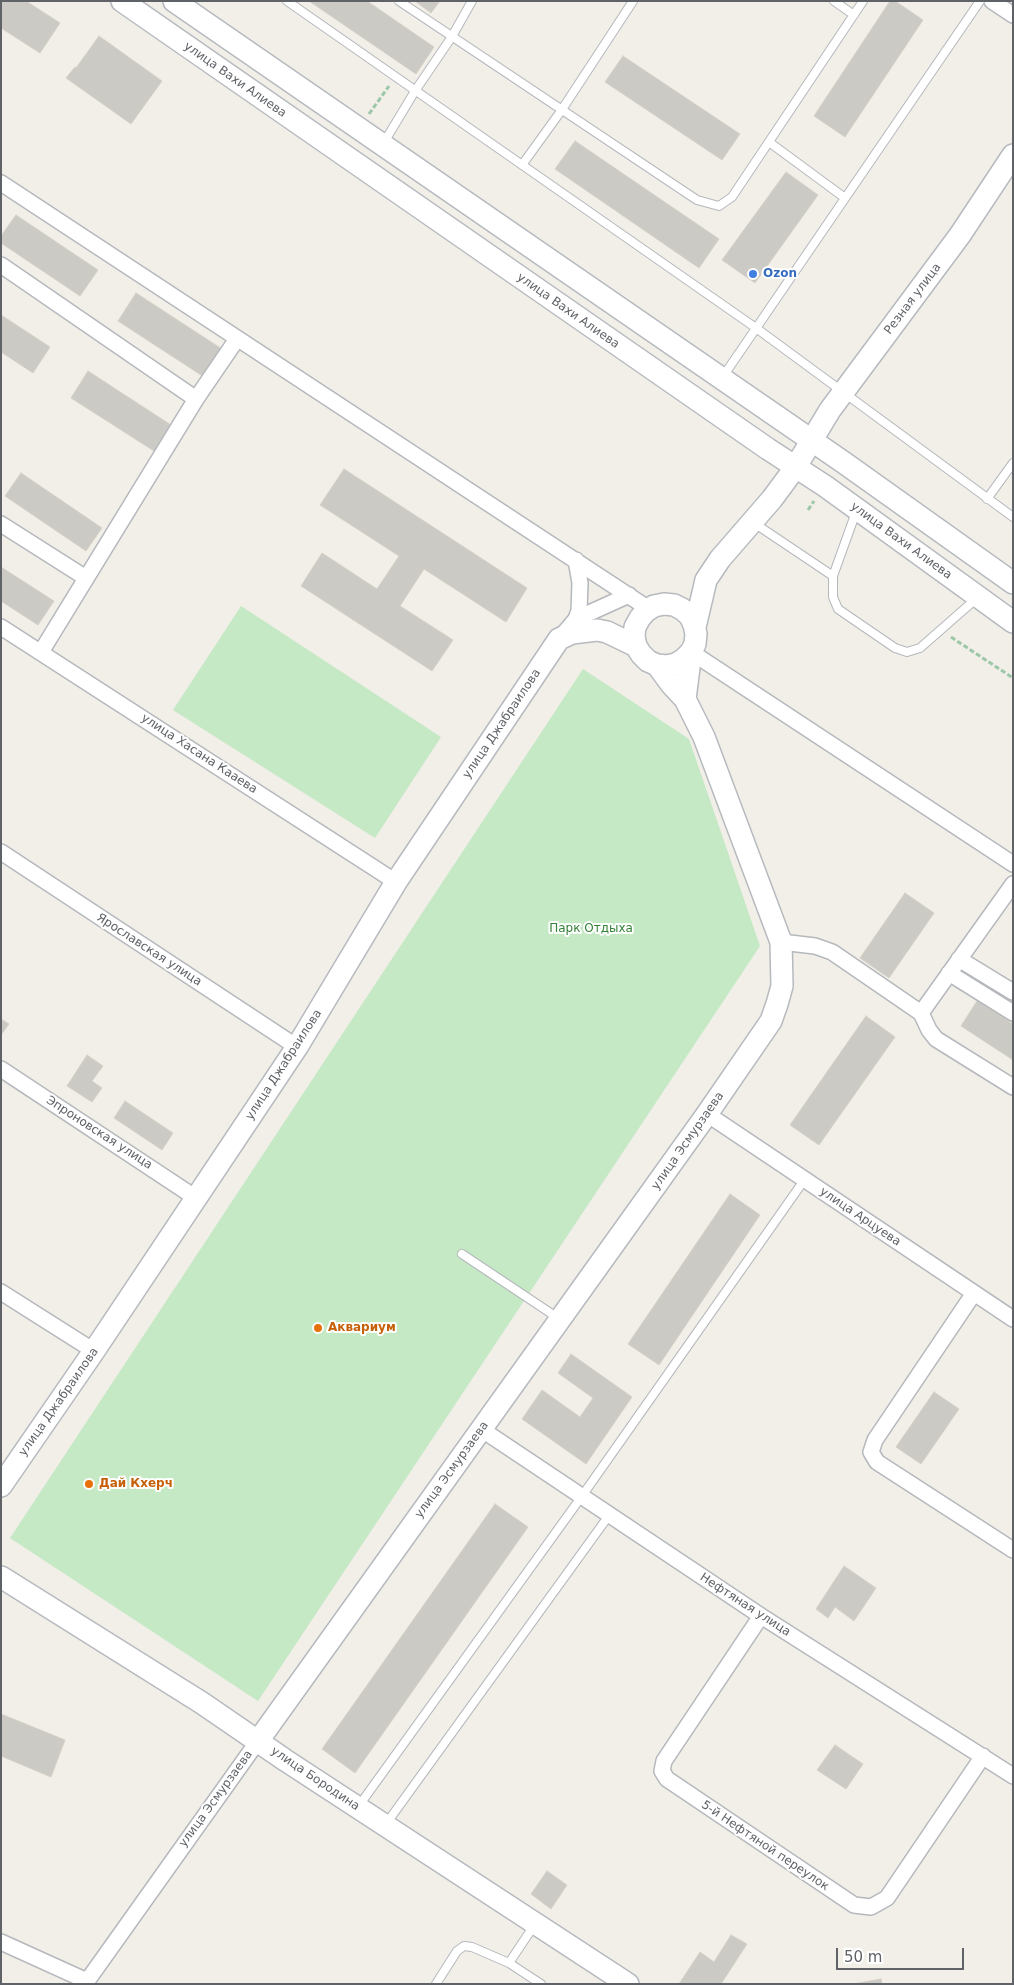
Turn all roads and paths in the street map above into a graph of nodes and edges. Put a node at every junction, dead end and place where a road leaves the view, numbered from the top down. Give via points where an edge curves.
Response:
1 (122, 1) edge
2 (174, 1) edge
3 (287, 1) edge
4 (399, 1) edge
5 (472, 1) edge
6 (633, 1) edge
7 (834, 1) edge
8 (863, 1) edge
9 (980, 1) edge
10 (992, 1) edge
11 (854, 15) junction
12 (1013, 15) edge
13 (451, 38) junction
14 (415, 91) junction
15 (561, 111) junction
16 (769, 142) junction
17 (382, 145) junction
18 (1013, 155) edge
19 (522, 165) junction
20 (1, 183) edge
21 (845, 198) junction
22 (1, 265) edge
23 (756, 328) junction
24 (237, 339) junction
25 (721, 380) junction
26 (842, 393) junction
27 (196, 399) junction
28 (811, 442) junction
29 (1013, 464) edge
30 (795, 468) junction
31 (987, 499) junction
32 (857, 510) junction
33 (1013, 517) edge
34 (752, 522) junction
35 (1, 524) edge
36 (576, 560) junction
37 (833, 576) junction
38 (86, 578) junction
39 (706, 580) junction
40 (1013, 583) edge
41 (629, 595) junction
42 (978, 598) junction
43 (657, 607) junction
44 (576, 619) junction
45 (1013, 622) edge
46 (1, 627) edge
47 (695, 627) junction
48 (941, 630) junction
49 (559, 639) junction
50 (636, 646) junction
51 (41, 652) junction
52 (691, 652) junction
53 (657, 665) junction
54 (1013, 678) edge
55 (685, 699) junction
56 (1, 852) edge
57 (1013, 864) edge
58 (396, 882) junction
59 (1013, 884) edge
60 (781, 942) junction
61 (959, 959) junction
62 (949, 973) junction
63 (1013, 992) edge
64 (921, 1013) junction
65 (1013, 1013) edge
66 (297, 1048) junction
67 (1, 1069) edge
68 (1013, 1087) edge
69 (707, 1114) junction
70 (804, 1179) junction
71 (196, 1198) junction
72 (462, 1254) dead end
73 (1, 1292) edge
74 (974, 1293) junction
75 (1013, 1318) edge
76 (560, 1319) junction
77 (94, 1352) junction
78 (481, 1428) junction
79 (1, 1486) edge
80 (582, 1496) junction
81 (610, 1514) junction
82 (1013, 1550) edge
83 (1, 1577) edge
84 (761, 1616) junction
85 (258, 1740) junction
86 (983, 1756) junction
87 (1013, 1776) edge
88 (358, 1808) junction
89 (385, 1825) junction
90 (535, 1924) junction
91 (1, 1942) edge
92 (509, 1963) junction
93 (87, 1983) edge
94 (436, 1984) edge
95 (541, 1984) edge
96 (628, 1984) edge

1 - 30 street, улица Вахи Алиева
2 - 17 street
3 - 14 lane
4 - 13 lane
5 - 13 lane
6 - 15 lane
7 - 11 lane
8 - 11 lane
9 - 21 lane
10 - 12 street
11 - 16 lane
13 - 14 lane
13 - 15 lane
14 - 17 lane
14 - 19 lane
15 - 16 lane via 697,200 719,206 732,197
15 - 19 lane
16 - 21 lane
17 - 25 street
18 - 26 street, Резная улица via 960,235
19 - 23 lane
20 - 24 street
21 - 23 lane
22 - 27 street
23 - 25 lane
23 - 26 lane
24 - 27 street
24 - 36 street
25 - 28 street
26 - 28 street, Резная улица
26 - 31 lane
27 - 38 street
28 - 30 street, Резная улица
28 - 40 street
29 - 31 lane
30 - 32 street, улица Вахи Алиева
30 - 34 street, Резная улица
31 - 33 lane
32 - 37 lane
32 - 42 street, улица Вахи Алиева
34 - 37 lane
34 - 39 street, Резная улица via 720,558
35 - 38 street
36 - 41 street
36 - 44 street via 580,583
37 - 48 lane via 833,597 838,610 895,648 907,652 920,648
38 - 51 street
39 - 43 street
39 - 47 street
41 - 43 street
41 - 44 street, улица Джабраилова
42 - 45 street, улица Вахи Алиева
42 - 48 lane
43 - 47 street via 674,606 682,610 690,616
43 - 50 street via 640,618 635,627
44 - 49 street, улица Джабраилова
46 - 51 street, улица Хасана Кааева
47 - 52 street via 695,644
48 - 54 path
49 - 50 street via 572,633 597,630
49 - 58 street, улица Джабраилова
50 - 53 street via 648,661
51 - 58 street, улица Хасана Кааева
52 - 53 street via 676,664
52 - 55 street
52 - 57 street
53 - 55 street, улица Эсмурзаева
55 - 60 street, улица Эсмурзаева via 704,737
56 - 66 street, Ярославская улица
58 - 66 street, улица Джабраилова
59 - 61 street
60 - 64 street via 815,946 832,952
60 - 69 street, улица Эсмурзаева via 782,986 771,1021
61 - 62 street
61 - 63 street
62 - 64 street
62 - 65 street
64 - 68 street via 936,1039
66 - 71 street, улица Джабраилова
67 - 71 street, Эпроновская улица
69 - 70 street, улица Арцуева
69 - 76 street, улица Эсмурзаева
70 - 74 street, улица Арцуева
70 - 80 lane
71 - 77 street, улица Джабраилова
72 - 76 lane
73 - 77 street
74 - 75 street, улица Арцуева
74 - 82 street via 875,1440 871,1452 876,1462
76 - 78 street, улица Эсмурзаева
77 - 79 street, улица Джабраилова
78 - 80 street, Нефтяная улица
78 - 85 street, улица Эсмурзаева
80 - 81 street, Нефтяная улица
80 - 88 lane
81 - 84 street, Нефтяная улица
81 - 89 lane
83 - 85 street, улица Бородина
84 - 86 street, Нефтяная улица
84 - 86 street, 5-й Нефтяной переулок via 664,1761 662,1771 666,1779 854,1905 871,1907 886,1898
85 - 88 street, улица Бородина
85 - 93 street, улица Эсмурзаева
86 - 87 street, Нефтяная улица
88 - 89 street, улица Бородина
89 - 90 street, улица Бородина
90 - 92 lane
90 - 96 street, улица Бородина
91 - 93 street
92 - 94 lane via 464,1946 457,1951
92 - 95 lane

